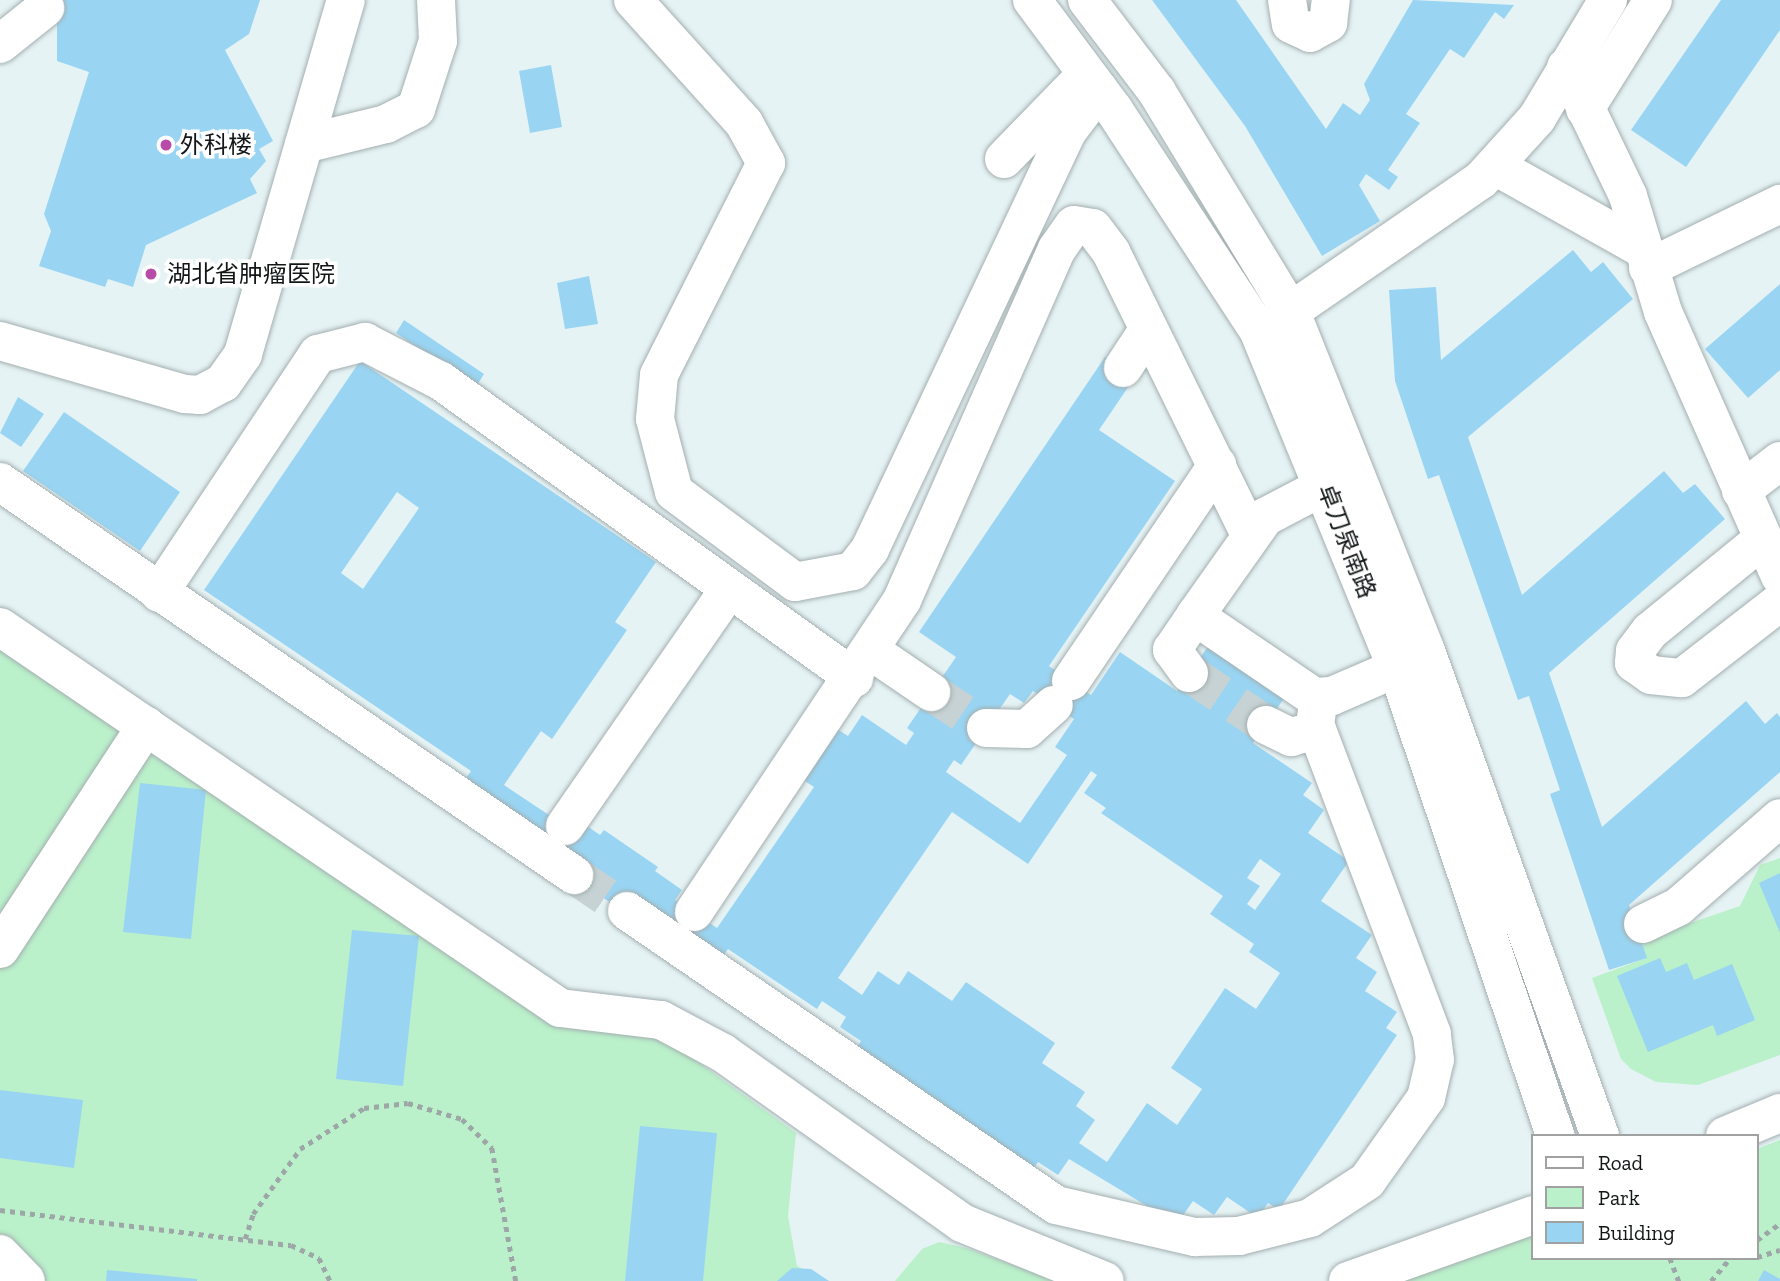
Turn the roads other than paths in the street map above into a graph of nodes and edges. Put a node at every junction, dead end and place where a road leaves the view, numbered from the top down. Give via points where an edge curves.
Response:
1 (346, 0) edge
2 (436, 0) edge
3 (634, 0) edge
4 (1031, 0) edge
5 (1087, 0) edge
6 (1287, 0) edge
7 (1331, 0) edge
8 (1608, 0) edge
9 (1653, 0) edge
10 (45, 8) dead end
11 (0, 44) edge
12 (1566, 67) junction
13 (1093, 82) junction
14 (1585, 109) junction
15 (304, 144) junction
16 (1004, 159) dead end
17 (1495, 166) junction
18 (1780, 204) edge
19 (1645, 258) junction
20 (1290, 312) junction
21 (1148, 331) junction
22 (1258, 332) junction
23 (0, 341) edge
24 (1123, 368) dead end
25 (1780, 461) edge
26 (1217, 465) junction
27 (0, 482) edge
28 (1326, 485) junction
29 (1741, 491) junction
30 (1250, 534) junction
31 (1763, 539) junction
32 (1780, 576) edge
33 (727, 592) junction
34 (159, 593) junction
35 (1780, 602) edge
36 (1195, 616) junction
37 (0, 627) edge
38 (862, 665) junction
39 (1396, 668) junction
40 (1189, 673) tunnel mouth
41 (931, 692) tunnel mouth
42 (1318, 714) junction
43 (1266, 725) tunnel mouth
44 (146, 726) junction
45 (986, 728) tunnel mouth
46 (1780, 818) edge
47 (627, 911) tunnel mouth
48 (1643, 924) dead end
49 (683, 928) junction
50 (3, 940) edge
51 (1780, 1113) edge
52 (1554, 1134) edge
53 (1599, 1134) edge
54 (1730, 1134) edge
55 (1532, 1215) edge
56 (0, 1254) edge
57 (26, 1281) edge
58 (1105, 1281) edge
59 (1348, 1281) edge

1 - 15 street
2 - 15 street via 438,41 416,109 386,124
3 - 13 street via 744,123 766,163 659,376 655,419 674,492 795,582 853,571 870,549
4 - 13 street, 卓刀泉南路
5 - 20 street, 卓刀泉南路 via 1157,92
6 - 7 street via 1291,24 1310,33 1328,23
8 - 12 street
9 - 14 street
10 - 11 street
12 - 14 street
12 - 17 street via 1525,135
13 - 16 street
13 - 22 street, 卓刀泉南路
14 - 19 street via 1628,195
15 - 23 street via 243,354 212,392 185,394
17 - 19 street
17 - 20 street via 1446,210
18 - 19 street
19 - 29 street
20 - 22 street
20 - 53 street, 卓刀泉南路 via 1422,638
21 - 24 street
21 - 26 street
21 - 38 street via 1098,233 1085,223 1074,225 1057,249 902,600
22 - 28 street, 卓刀泉南路
25 - 29 street
26 - 30 street
26 - 45 street via 1062,693 1027,729
27 - 34 street
28 - 30 street via 1265,517
28 - 39 street, 卓刀泉南路
29 - 31 street
30 - 36 street
31 - 32 street
31 - 35 street via 1650,631 1634,663 1651,675 1682,678
33 - 34 street via 441,381 365,342 318,354
33 - 34 street via 559,850
33 - 38 street
36 - 40 street via 1172,650
36 - 42 street
37 - 44 street
38 - 41 street
38 - 49 street
39 - 42 street
39 - 52 street, 卓刀泉南路
42 - 43 street via 1291,737
42 - 49 street via 1432,1034 1435,1060 1426,1098 1367,1181 1310,1218 1216,1238 1142,1228 1056,1205
44 - 50 street
44 - 58 street via 559,1008 661,1020 723,1053 962,1223
46 - 48 street via 1678,907
47 - 49 street
51 - 54 street
55 - 59 street
56 - 57 street

